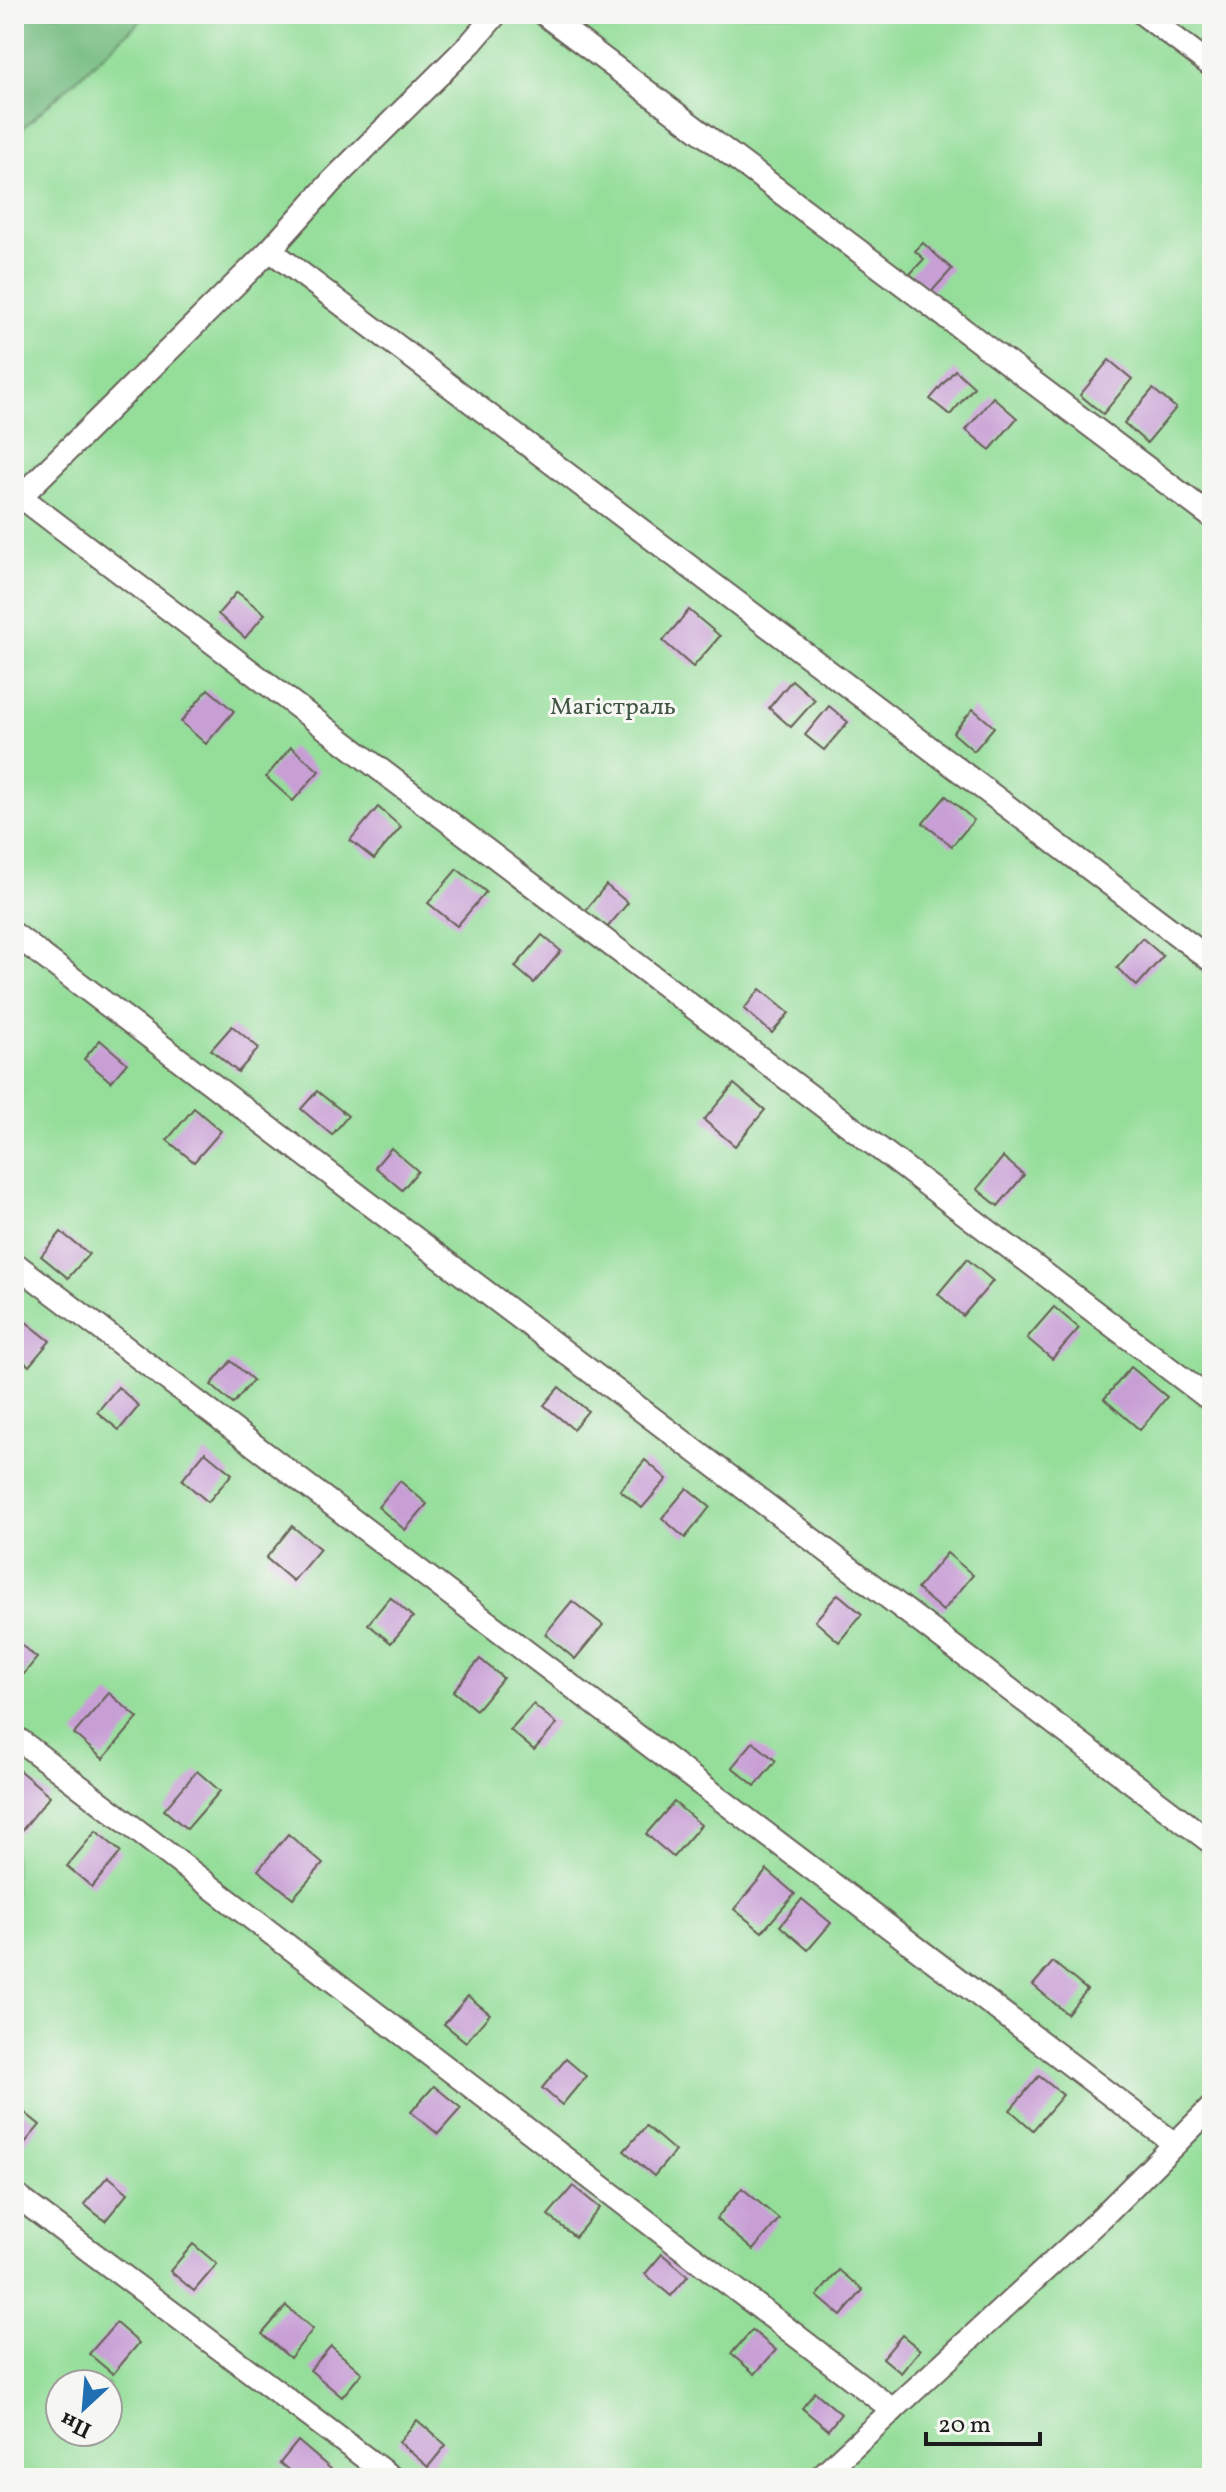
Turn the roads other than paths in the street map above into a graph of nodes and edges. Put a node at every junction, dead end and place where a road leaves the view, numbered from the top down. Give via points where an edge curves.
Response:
1 (496, 14) edge
2 (544, 14) edge
3 (1143, 14) edge
4 (1212, 66) edge
5 (270, 250) junction
6 (18, 500) edge
7 (1212, 517) edge
8 (14, 934) edge
9 (1212, 961) edge
10 (14, 1263) edge
11 (1212, 1401) edge
12 (14, 1736) edge
13 (1212, 1843) edge
14 (1212, 2107) edge
15 (1175, 2144) junction
16 (14, 2194) edge
17 (893, 2410) junction
18 (392, 2478) edge
19 (819, 2478) edge

1 - 5 lane
2 - 7 lane
3 - 4 lane
5 - 6 lane
5 - 9 lane
6 - 11 lane
8 - 13 lane
10 - 15 lane
12 - 17 lane
14 - 15 lane
15 - 17 lane
16 - 18 lane
17 - 19 lane

